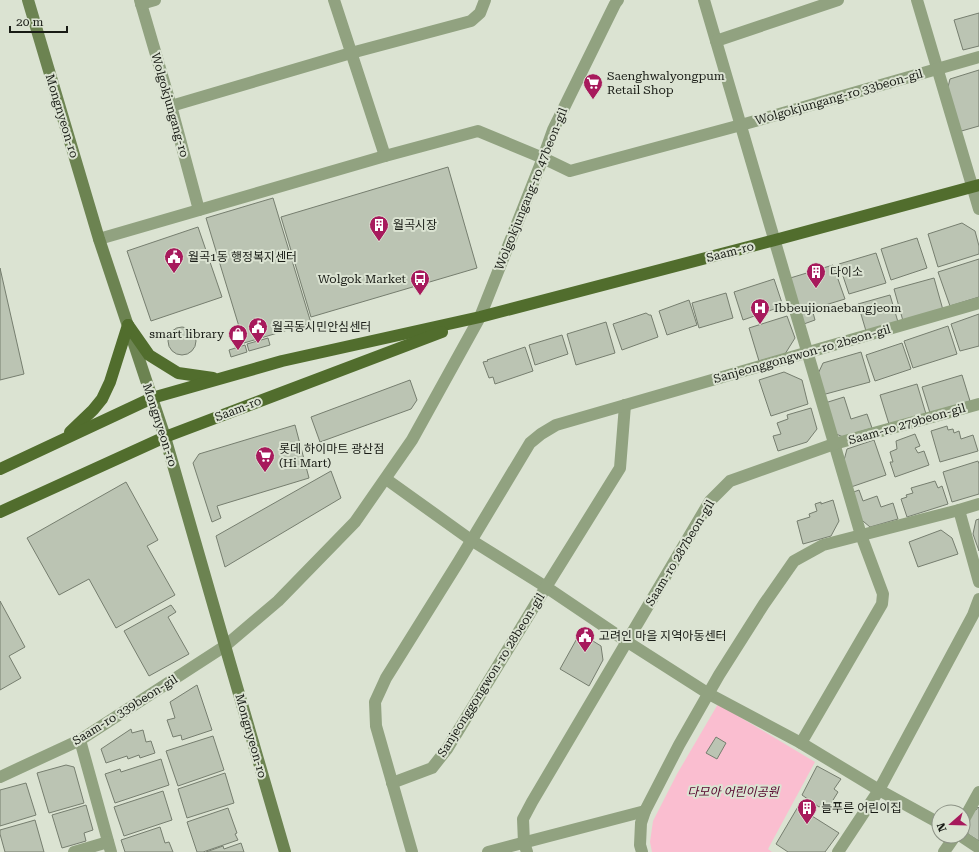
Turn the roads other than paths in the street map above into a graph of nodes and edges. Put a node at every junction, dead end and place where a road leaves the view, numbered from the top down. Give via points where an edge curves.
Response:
1 (28, 0) edge
2 (155, 0) edge
3 (334, 0) edge
4 (485, 0) edge
5 (704, 0) edge
6 (838, 0) edge
7 (917, 0) edge
8 (615, 1) edge
9 (140, 2) edge
10 (814, 4) edge
11 (716, 41) junction
12 (351, 53) junction
13 (979, 57) edge
14 (938, 69) junction
15 (171, 106) junction
16 (741, 125) junction
17 (385, 156) junction
18 (543, 158) junction
19 (976, 186) edge
20 (979, 209) edge
21 (199, 210) junction
22 (99, 239) junction
23 (775, 240) junction
24 (979, 303) edge
25 (480, 317) junction
26 (128, 325) junction
27 (808, 352) junction
28 (219, 379) junction
29 (152, 398) junction
30 (979, 404) edge
31 (625, 405) junction
32 (165, 437) junction
33 (60, 440) junction
34 (834, 444) junction
35 (0, 469) edge
36 (386, 478) junction
37 (979, 504) edge
38 (959, 510) junction
39 (0, 512) edge
40 (861, 535) junction
41 (471, 540) junction
42 (979, 582) edge
43 (546, 587) junction
44 (979, 599) edge
45 (626, 641) junction
46 (225, 646) junction
47 (709, 694) junction
48 (80, 740) junction
49 (801, 743) junction
50 (0, 777) edge
51 (392, 782) junction
52 (879, 790) junction
53 (979, 792) edge
54 (971, 806) edge
55 (645, 811) junction
56 (931, 819) edge
57 (110, 847) edge
58 (526, 847) edge
59 (74, 852) edge
60 (285, 852) edge
61 (412, 852) edge
62 (488, 852) edge
63 (642, 852) edge
64 (838, 852) edge

1 - 22 main road, Mongnyeon-ro
2 - 9 street
3 - 12 street
4 - 12 street via 480,13 471,21
5 - 11 street
6 - 10 street
7 - 14 street, Wolgokjungang-ro 33beon-gil
8 - 18 street, Wolgokjungang-ro 47beon-gil via 553,130
9 - 15 street, Wolgokjungang-ro
10 - 11 street
11 - 16 street
12 - 15 street
12 - 17 street
13 - 14 street
14 - 16 street, Wolgokjungang-ro 33beon-gil
14 - 19 street, Wolgokjungang-ro 33beon-gil
15 - 21 street, Wolgokjungang-ro
16 - 18 street, Wolgokjungang-ro 33beon-gil via 570,171
16 - 23 street
17 - 18 street, Wolgokjungang-ro 33beon-gil via 478,131
17 - 21 street, Wolgokjungang-ro 33beon-gil
18 - 25 street, Wolgokjungang-ro 47beon-gil
19 - 20 street
19 - 23 main road, Saam-ro
21 - 22 street, Wolgokjungang-ro 33beon-gil
22 - 26 main road, Mongnyeon-ro
23 - 25 main road, Saam-ro
23 - 27 street
24 - 27 street, Sanjeonggongwon-ro 2beon-gil
25 - 28 main road, Saam-ro via 282,361
25 - 32 main road, Saam-ro
25 - 36 street, Wolgokjungang-ro 47beon-gil via 412,440
26 - 28 main road via 149,356 178,373
26 - 29 main road, Mongnyeon-ro
26 - 33 main road via 102,399
27 - 31 street, Sanjeonggongwon-ro 2beon-gil
27 - 34 street
28 - 29 main road, Saam-ro
29 - 32 main road, Mongnyeon-ro
29 - 33 main road, Saam-ro
30 - 34 street, Saam-ro 279beon-gil
31 - 41 street, Sanjeonggongwon-ro 2beon-gil via 556,425 530,443
31 - 43 street via 620,468
32 - 39 main road, Saam-ro
32 - 46 main road, Mongnyeon-ro
33 - 35 main road, Saam-ro
34 - 40 street
34 - 45 street, Saam-ro 287beon-gil via 730,481 710,501
36 - 41 street, Sanjeonggongwon-ro 28beon-gil
36 - 46 street via 355,522 278,601
37 - 38 street
38 - 40 street
38 - 42 street
40 - 47 street via 823,545 794,561 760,610
40 - 49 street via 883,594 882,604
41 - 43 street, Sanjeonggongwon-ro 28beon-gil
41 - 51 street, Sanjeonggongwon-ro 2beon-gil via 386,678 375,702 376,726
43 - 45 street, Sanjeonggongwon-ro 28beon-gil
43 - 51 street, Sanjeonggongwon-ro 28beon-gil via 447,749 432,768
44 - 52 street via 973,615
45 - 47 street, Sanjeonggongwon-ro 28beon-gil
45 - 58 street via 523,819
46 - 48 street, Saam-ro 339beon-gil
46 - 60 main road, Mongnyeon-ro
47 - 49 street, Sanjeonggongwon-ro 28beon-gil
47 - 55 street
48 - 50 street, Saam-ro 339beon-gil
48 - 57 street
49 - 52 street
51 - 61 street, Sanjeonggongwon-ro 2beon-gil
52 - 56 street
52 - 64 street
53 - 54 street
55 - 58 street
55 - 63 street via 641,823
57 - 59 street
58 - 62 street

